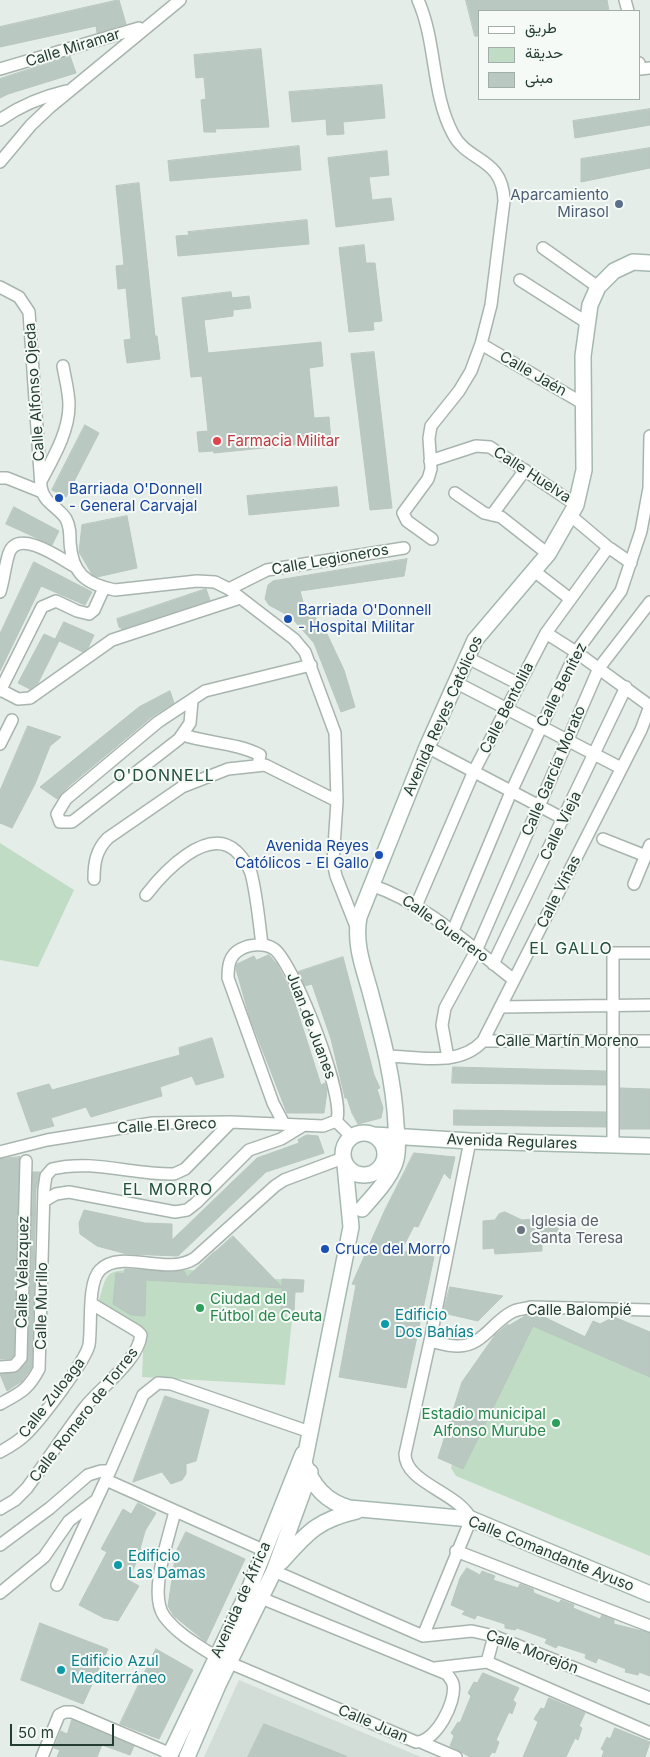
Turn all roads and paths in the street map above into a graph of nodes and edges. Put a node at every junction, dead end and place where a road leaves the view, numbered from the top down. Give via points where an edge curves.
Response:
1 (180, 0) edge
2 (418, 0) edge
3 (146, 26) junction
4 (0, 69) edge
5 (70, 90) junction
6 (0, 120) edge
7 (0, 162) edge
8 (543, 248) dead end
9 (650, 263) edge
10 (520, 280) dead end
11 (0, 287) edge
12 (598, 287) junction
13 (586, 322) junction
14 (481, 344) junction
15 (63, 366) dead end
16 (584, 404) junction
17 (650, 436) edge
18 (430, 461) junction
19 (525, 470) junction
20 (0, 478) edge
21 (41, 487) junction
22 (456, 493) dead end
23 (573, 510) junction
24 (492, 515) junction
25 (432, 539) dead end
26 (404, 548) dead end
27 (609, 548) junction
28 (548, 554) junction
29 (631, 564) junction
30 (74, 566) junction
31 (534, 571) junction
32 (104, 588) junction
33 (229, 589) junction
34 (0, 592) edge
35 (240, 598) junction
36 (569, 598) junction
37 (650, 602) edge
38 (546, 633) junction
39 (576, 652) junction
40 (466, 657) junction
41 (311, 665) junction
42 (599, 668) junction
43 (455, 682) junction
44 (519, 684) junction
45 (626, 687) junction
46 (0, 691) edge
47 (192, 701) junction
48 (650, 706) edge
49 (506, 710) junction
50 (12, 720) dead end
51 (540, 728) junction
52 (183, 735) junction
53 (566, 741) junction
54 (0, 744) edge
55 (427, 747) junction
56 (596, 755) junction
57 (258, 765) junction
58 (621, 768) junction
59 (474, 771) junction
60 (511, 792) junction
61 (337, 801) junction
62 (539, 806) junction
63 (564, 819) junction
64 (603, 839) dead end
65 (648, 850) edge
66 (94, 879) dead end
67 (634, 884) dead end
68 (371, 886) junction
69 (146, 895) dead end
70 (416, 906) junction
71 (357, 929) junction
72 (452, 933) junction
73 (262, 946) junction
74 (476, 951) junction
75 (650, 953) edge
76 (493, 964) junction
77 (514, 980) junction
78 (614, 1005) junction
79 (650, 1005) edge
80 (500, 1007) junction
81 (483, 1041) junction
82 (614, 1041) junction
83 (650, 1041) edge
84 (388, 1056) junction
85 (448, 1058) junction
86 (396, 1115) junction
87 (336, 1121) junction
88 (232, 1122) junction
89 (284, 1124) junction
90 (304, 1125) junction
91 (374, 1136) junction
92 (352, 1137) junction
93 (397, 1138) junction
94 (470, 1141) junction
95 (613, 1144) junction
96 (650, 1146) edge
97 (0, 1152) edge
98 (397, 1153) junction
99 (26, 1161) dead end
100 (344, 1161) junction
101 (377, 1171) junction
102 (44, 1201) junction
103 (362, 1209) junction
104 (351, 1227) junction
105 (92, 1304) junction
106 (650, 1310) edge
107 (430, 1341) junction
108 (0, 1367) edge
109 (0, 1404) edge
110 (309, 1437) junction
111 (0, 1452) edge
112 (108, 1476) junction
113 (310, 1478) junction
114 (96, 1501) junction
115 (0, 1509) edge
116 (361, 1510) junction
117 (175, 1511) junction
118 (471, 1519) junction
119 (0, 1546) edge
120 (263, 1550) junction
121 (456, 1551) junction
122 (274, 1571) junction
123 (57, 1586) dead end
124 (0, 1592) edge
125 (650, 1594) edge
126 (261, 1598) junction
127 (650, 1626) edge
128 (423, 1636) junction
129 (494, 1636) junction
130 (216, 1657) junction
131 (487, 1662) junction
132 (230, 1663) junction
133 (433, 1668) junction
134 (650, 1698) edge
135 (650, 1733) edge
136 (423, 1743) junction
137 (170, 1755) edge
138 (42, 1757) edge
139 (187, 1757) edge
140 (456, 1757) edge

1 - 3 street
2 - 14 street via 432,43 443,115 455,137 484,160 504,186 492,305
3 - 4 street, Calle Miramar
3 - 5 street
5 - 6 street via 41,96
5 - 7 street via 31,125
8 - 12 street
9 - 12 main road, Avenida Reyes Católicos via 633,262 623,266
10 - 13 street
11 - 21 street, Calle Alfonso Ojeda via 19,297 31,321
12 - 13 main road, Avenida Reyes Católicos
13 - 16 main road, Avenida Reyes Católicos
14 - 16 street, Calle Jaén
14 - 18 street via 463,384 431,426
15 - 21 street via 69,404 67,421
16 - 23 main road, Avenida Reyes Católicos via 584,470
17 - 29 street, Calle Benítez via 649,488
18 - 19 street, Calle Huelva via 484,446
18 - 25 street via 428,479 403,513 407,521
19 - 23 street, Calle Huelva
19 - 24 street
20 - 21 street
21 - 30 street via 48,503 67,521
22 - 24 street
23 - 27 street, Calle Huelva
23 - 28 main road, Avenida Reyes Católicos
24 - 28 street via 500,517
26 - 33 street, Calle Legioneros via 267,570
27 - 29 street
27 - 36 street, Calle Bentolila
28 - 31 main road, Avenida Reyes Católicos
29 - 39 street, Calle Benítez via 621,591
30 - 32 street via 82,576
30 - 34 street via 32,544 21,543 8,555
31 - 36 street
31 - 40 main road, Avenida Reyes Católicos via 484,627
32 - 33 street via 133,589 206,580
32 - 46 street via 90,614 77,612 56,601 42,607
33 - 35 street
35 - 41 street via 294,639
35 - 46 street via 105,644 30,698 15,698
36 - 38 street, Calle Bentolila
37 - 42 street, Calle García Morato
38 - 39 street
38 - 44 street, Calle Bentolila
39 - 42 street
39 - 51 street, Calle Benítez
40 - 43 main road, Avenida Reyes Católicos
40 - 44 street
41 - 47 street via 222,685 205,691
41 - 61 street via 335,733
42 - 45 street
42 - 53 street, Calle García Morato
43 - 49 street
43 - 55 main road, Avenida Reyes Católicos
44 - 49 street, Calle Bentolila
45 - 48 street
45 - 56 street, Calle Vieja
47 - 52 street via 190,723
47 - 52 street via 158,722 66,799 57,814 60,822 72,822
48 - 58 street, Calle Viñas
49 - 51 street
49 - 59 street, Calle Bentolila
50 - 54 street
51 - 53 street
51 - 60 street, Calle Benítez
52 - 57 street via 250,750 260,756
53 - 56 street
53 - 62 street, Calle García Morato
55 - 59 street
55 - 68 main road, Avenida Reyes Católicos
56 - 58 street
56 - 63 street, Calle Vieja
57 - 61 street via 265,765
57 - 66 street via 228,769 201,778 138,817 99,847
58 - 77 street, Calle Viñas
59 - 60 street
59 - 70 street, Calle Bentolila
60 - 62 street
60 - 72 street, Calle Benítez
61 - 71 street via 333,862
62 - 63 street
62 - 74 street, Calle García Morato
63 - 76 street, Calle Vieja
64 - 65 street
65 - 67 street
68 - 70 street, Calle Guerrero via 392,892
68 - 71 main road, Avenida Reyes Católicos
69 - 73 street via 158,878 179,860 205,845 217,842 229,845 242,856 250,872
70 - 72 street, Calle Guerrero
71 - 84 main road, Avenida Reyes Católicos via 359,953
72 - 74 street, Calle Guerrero
73 - 87 street, Juan de Juanes via 276,950 292,972 330,1071 338,1108
73 - 89 street via 242,948 234,954 228,978 272,1103
74 - 76 street, Calle Guerrero
74 - 85 street, Calle García Morato via 442,1016
75 - 78 street via 612,953
76 - 77 street, Calle Guerrero
77 - 80 street, Calle Viñas
78 - 79 street
78 - 80 street
78 - 82 street
80 - 81 street, Calle Viñas
81 - 82 street, Calle Martín Moreno
81 - 85 street via 474,1051
82 - 83 street, Calle Martín Moreno
82 - 95 street
84 - 85 street
84 - 86 main road, Avenida Reyes Católicos
86 - 91 main road via 390,1126
86 - 93 main road, Avenida Reyes Católicos
87 - 90 street, Calle El Greco via 323,1126
87 - 92 street
88 - 89 street, Calle El Greco
88 - 97 street, Calle El Greco via 127,1126
88 - 102 street, Calle Murillo via 181,1172 167,1174 91,1165 52,1169 46,1176
89 - 90 street, Calle El Greco
90 - 102 street via 281,1139 249,1150 187,1210 169,1212 69,1192 56,1194
91 - 92 main road via 366,1133
91 - 93 main road, Avenida Regulares
91 - 101 main road via 385,1150 384,1160
92 - 100 main road via 346,1142
93 - 94 main road, Avenida Regulares
93 - 98 main road, Avenida Reyes Católicos
94 - 95 main road, Avenida Regulares
94 - 107 street
95 - 96 main road, Avenida Regulares
98 - 101 main road
98 - 103 main road via 381,1187
99 - 108 street, Calle Velazquez via 21,1358 14,1366
100 - 101 main road via 357,1175
100 - 104 main road, Avenida de África
100 - 105 street, Calle Zuloaga via 284,1180 187,1263 173,1266 120,1262 106,1265 94,1280
101 - 103 main road, Avenida de África
102 - 109 street, Calle Murillo via 40,1369 32,1384
103 - 104 main road, Avenida de África
104 - 110 main road, Avenida de África
105 - 111 street, Calle Zuloaga via 88,1345 82,1361 27,1434
105 - 115 street, Calle Romero de Torres via 136,1331 141,1335 140,1341 125,1364 85,1407 21,1494
106 - 107 street, Calle Balompié via 530,1307 513,1311 471,1344 458,1346
107 - 118 street via 405,1461 418,1476 457,1501
110 - 112 street via 171,1384 158,1384 143,1395
110 - 113 main road, Avenida de África via 304,1463
110 - 120 main road, Avenida de África
112 - 114 street
112 - 117 street
112 - 119 street via 94,1472 82,1479
113 - 116 main road, Calle Comandante Ayuso via 337,1505
113 - 122 main road, Avenida de África
114 - 123 street
114 - 124 street via 69,1521 44,1557
116 - 118 main road, Calle Comandante Ayuso
116 - 122 main road, Calle Comandante Ayuso via 339,1515 309,1531
117 - 120 street
117 - 130 street via 157,1590 159,1608 183,1636
118 - 121 street
118 - 125 main road, Calle Comandante Ayuso
120 - 130 main road, Avenida de África via 248,1592
121 - 127 street
121 - 128 street
122 - 126 main road, Avenida de África
122 - 128 street
126 - 132 main road, Avenida de África
126 - 133 street, Calle Juan
128 - 129 street, Calle Morejón via 472,1630
129 - 131 street
129 - 134 street, Calle Morejón
130 - 137 main road, Avenida de África
131 - 133 street
131 - 135 street
132 - 136 street, Calle Juan
132 - 139 main road, Avenida de África
133 - 136 street, Calle Juan via 447,1674 453,1682 452,1701 434,1732
136 - 140 street
137 - 138 street via 72,1712 65,1712 59,1715

